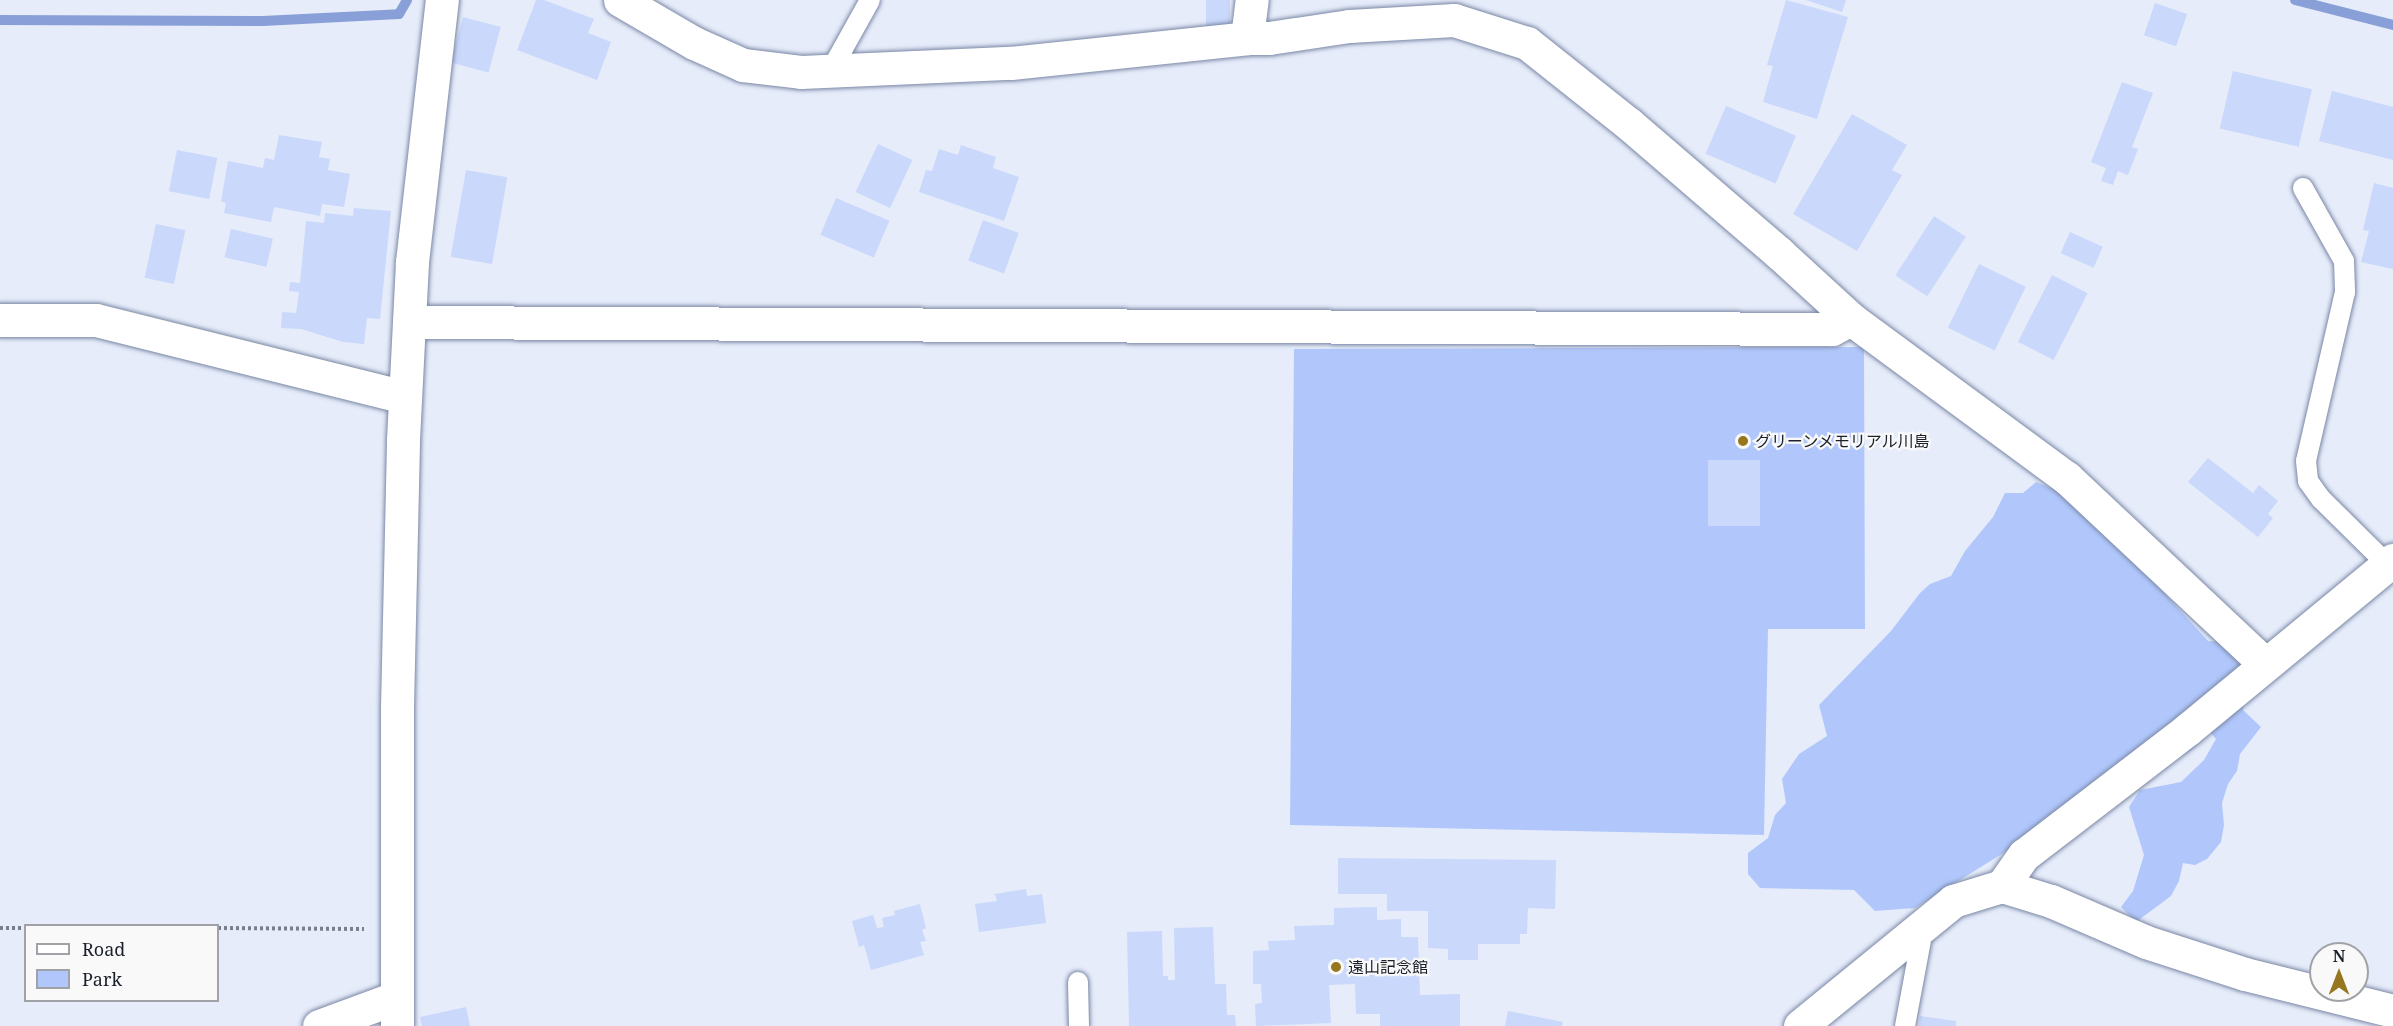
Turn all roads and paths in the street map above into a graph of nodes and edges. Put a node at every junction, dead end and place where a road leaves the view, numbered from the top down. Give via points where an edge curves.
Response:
1 (442, 0) edge
2 (620, 0) edge
3 (870, 0) edge
4 (1252, 0) edge
5 (1247, 38) junction
6 (830, 72) junction
7 (2303, 188) dead end
8 (1851, 319) junction
9 (0, 320) edge
10 (409, 322) junction
11 (405, 397) junction
12 (2390, 562) edge
13 (2265, 664) junction
14 (2002, 886) junction
15 (1924, 924) junction
16 (0, 928) edge
17 (24, 928) edge
18 (219, 928) edge
19 (395, 929) junction
20 (1078, 982) dead end
21 (2393, 1011) edge
22 (396, 1012) edge
23 (319, 1026) edge
24 (1078, 1026) edge
25 (1800, 1026) edge
26 (1905, 1026) edge

1 - 10 street via 412,261
2 - 6 street via 694,43 743,65
3 - 6 lane
4 - 5 street
5 - 6 street via 1011,63
5 - 8 street via 1349,26 1454,20 1527,43 1647,139
7 - 12 lane via 2344,261 2345,292 2306,461 2308,481 2321,499
8 - 10 street via 1832,329
8 - 13 street via 2067,478
9 - 11 street via 96,320
10 - 11 street
11 - 19 street
12 - 13 street
13 - 14 street via 2188,729 2024,855
14 - 15 street via 1953,901
14 - 21 street via 2051,901 2146,942 2245,974
15 - 25 street
15 - 26 lane
16 - 17 path
18 - 19 path
19 - 22 street
20 - 24 lane
22 - 23 street

